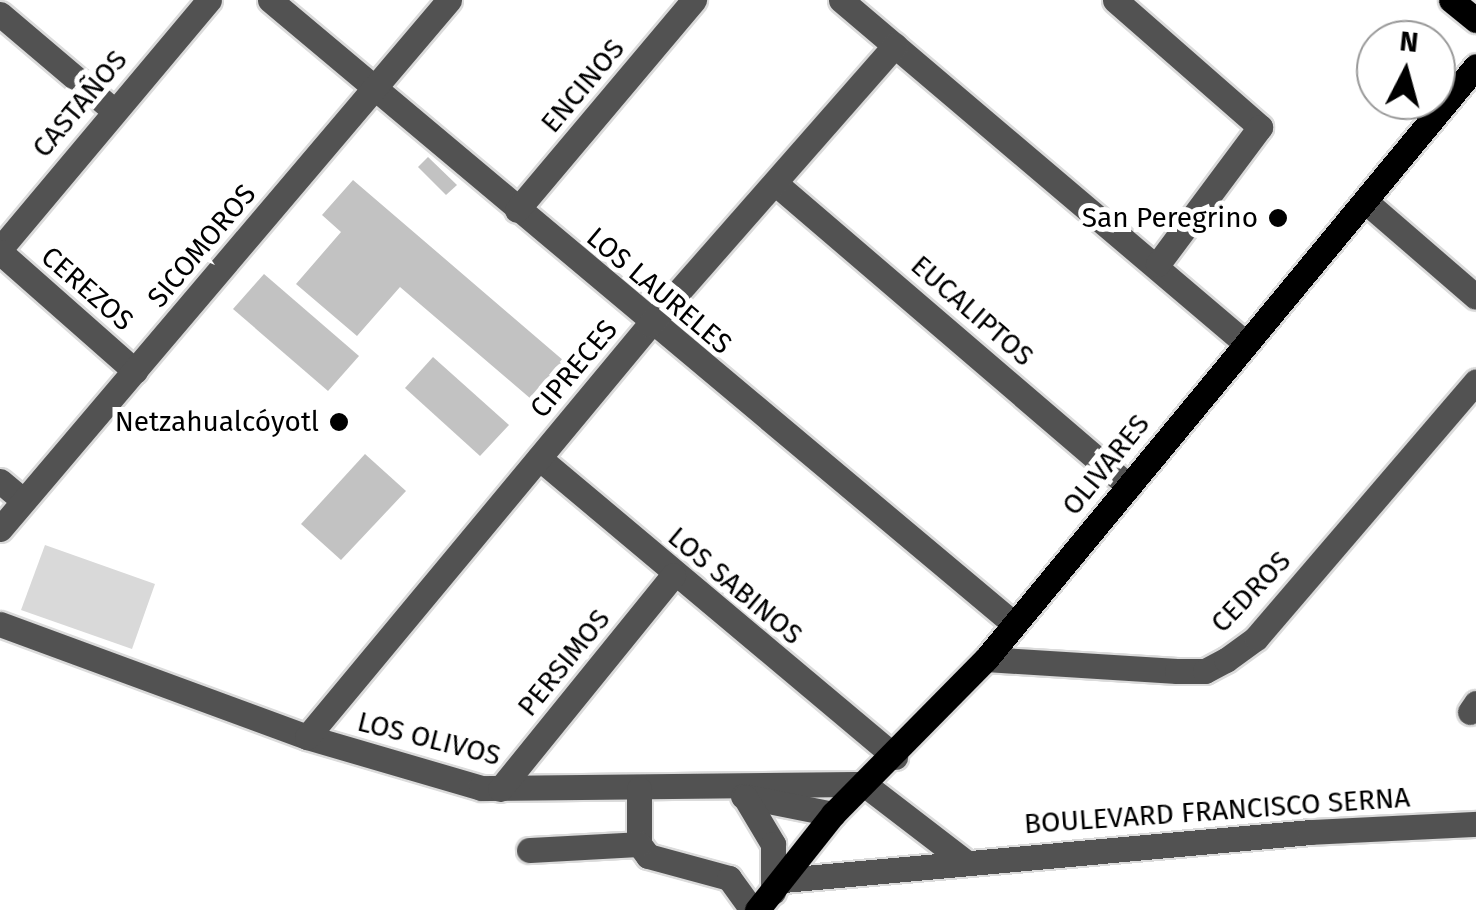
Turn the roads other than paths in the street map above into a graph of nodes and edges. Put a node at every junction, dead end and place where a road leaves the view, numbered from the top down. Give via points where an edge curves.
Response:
1 (209, 0) edge
2 (270, 0) edge
3 (449, 0) edge
4 (694, 0) edge
5 (841, 0) edge
6 (1115, 0) edge
7 (1452, 0) edge
8 (0, 14) edge
9 (1476, 20) edge
10 (895, 44) junction
11 (1475, 68) edge
12 (376, 88) junction
13 (113, 110) junction
14 (776, 183) junction
15 (1366, 202) junction
16 (517, 210) junction
17 (0, 251) edge
18 (1158, 264) junction
19 (1476, 297) edge
20 (650, 324) junction
21 (1243, 341) junction
22 (135, 371) junction
23 (1476, 381) edge
24 (539, 458) junction
25 (0, 481) edge
26 (1129, 486) junction
27 (24, 500) junction
28 (0, 528) edge
29 (674, 575) junction
30 (0, 624) edge
31 (1014, 624) junction
32 (986, 659) junction
33 (307, 738) junction
34 (895, 757) junction
35 (864, 784) junction
36 (500, 789) junction
37 (639, 789) junction
38 (699, 789) junction
39 (745, 796) junction
40 (833, 814) junction
41 (1476, 824) edge
42 (639, 844) junction
43 (529, 850) dead end
44 (963, 860) junction
45 (767, 898) edge

1 - 13 street, CASTAÑOS
2 - 12 street, LOS LAURELES
3 - 12 street, SICOMOROS
4 - 16 street, ENCINOS
5 - 10 street
6 - 18 street via 1260,127
7 - 9 main road
8 - 13 street
10 - 14 street, CIPRECES
10 - 18 street
11 - 15 main road, OLIVARES
12 - 16 street, LOS LAURELES
12 - 22 street, SICOMOROS
13 - 17 street, CASTAÑOS
14 - 20 street, CIPRECES
14 - 26 street, EUCALIPTOS
15 - 19 street
15 - 21 main road, OLIVARES
16 - 20 street, LOS LAURELES
17 - 22 street, CEREZOS
18 - 21 street
20 - 24 street, CIPRECES
20 - 31 street, LOS LAURELES
21 - 26 main road, OLIVARES
22 - 27 street, SICOMOROS
23 - 32 street, CEDROS via 1256,638 1226,660 1205,670 1177,671
24 - 29 street, LOS SABINOS
24 - 33 street, CIPRECES
25 - 27 street
26 - 31 main road, OLIVARES
27 - 28 street, SICOMOROS
29 - 34 street, LOS SABINOS
29 - 36 street, PERSIMOS
30 - 33 street, LOS OLIVOS
31 - 32 main road, OLIVARES
32 - 34 main road, OLIVARES
33 - 36 street, LOS OLIVOS via 460,784
34 - 35 main road, OLIVARES
35 - 38 street, LOS OLIVOS
35 - 40 main road, OLIVARES
35 - 44 street
36 - 37 street, LOS OLIVOS
37 - 38 street, LOS OLIVOS
37 - 42 street
38 - 39 street
39 - 40 street
39 - 45 street via 774,844
40 - 45 main road, OLIVARES
41 - 44 street, BOULEVARD FRANCISCO SERNA
42 - 43 street
42 - 45 street via 648,856 729,878
44 - 45 street, BOULEVARD FRANCISCO SERNA

